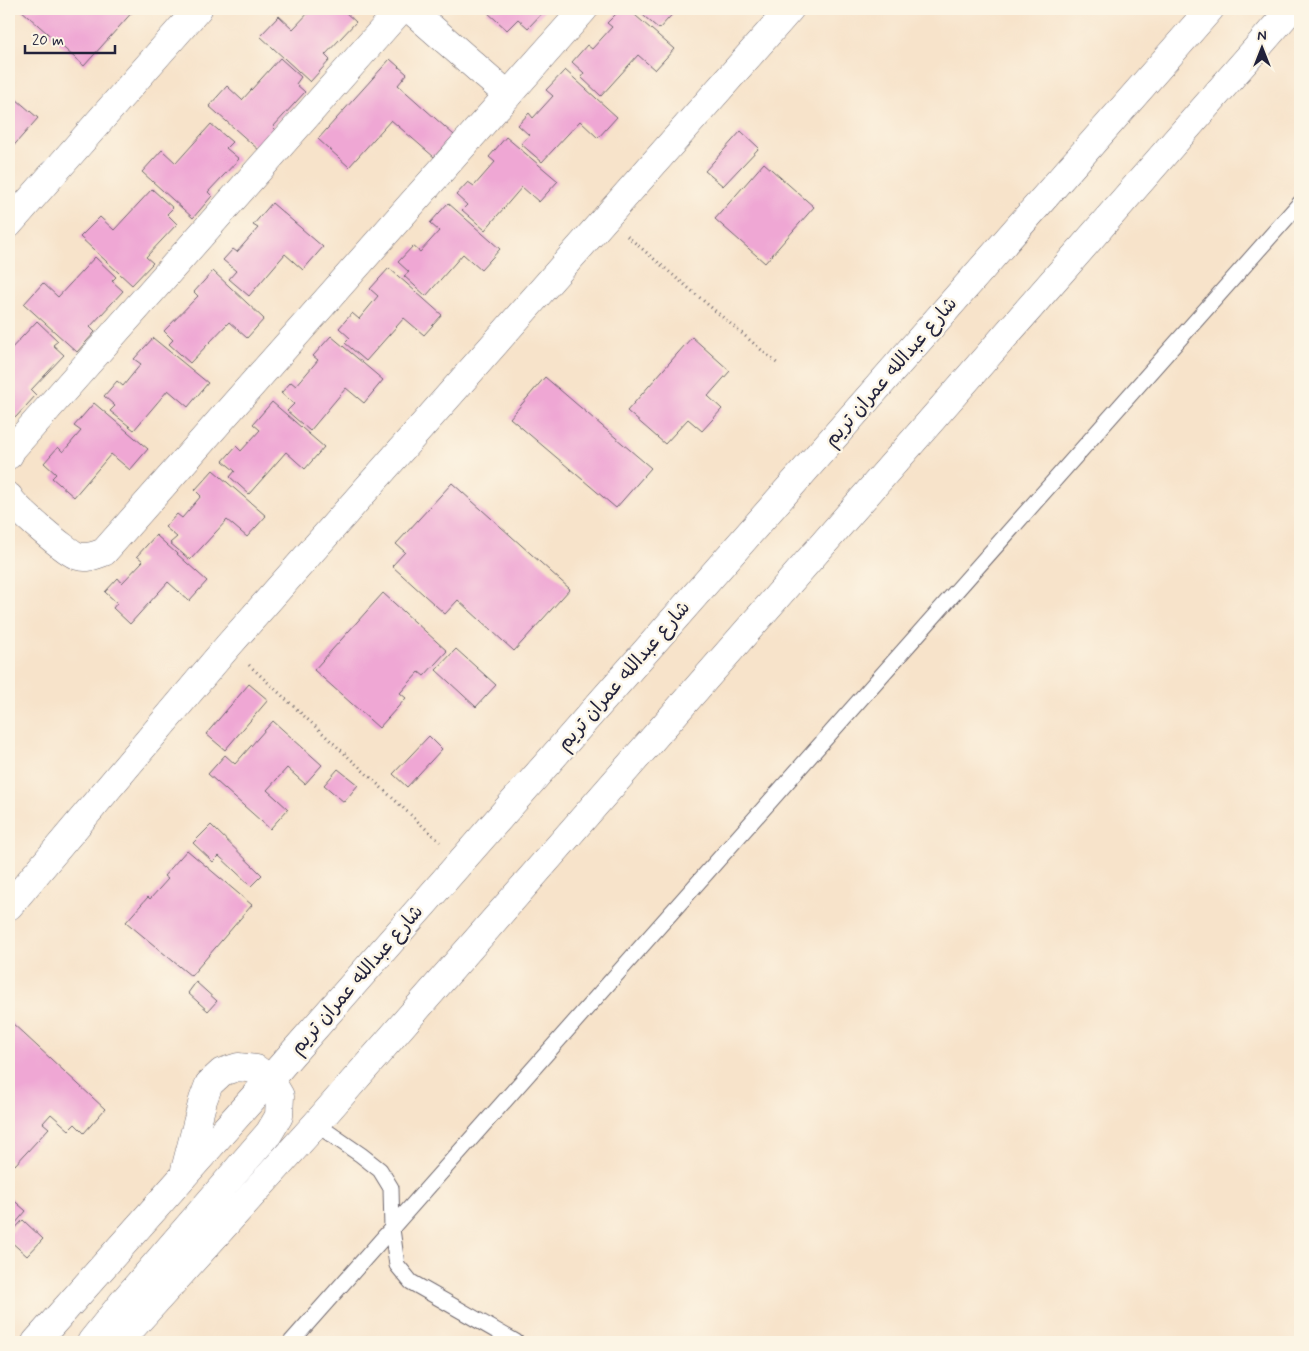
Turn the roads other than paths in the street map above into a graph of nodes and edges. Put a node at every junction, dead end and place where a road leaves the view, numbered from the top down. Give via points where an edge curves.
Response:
1 (198, 9) edge
2 (401, 9) edge
3 (410, 9) edge
4 (584, 9) edge
5 (790, 9) edge
6 (1210, 9) edge
7 (1291, 9) edge
8 (508, 95) junction
9 (1300, 203) edge
10 (9, 224) edge
11 (9, 455) edge
12 (9, 498) edge
13 (9, 906) edge
14 (270, 1079) junction
15 (316, 1124) junction
16 (184, 1175) junction
17 (392, 1228) junction
18 (36, 1342) edge
19 (92, 1342) edge
20 (119, 1342) edge
21 (291, 1342) edge
22 (516, 1342) edge

1 - 10 street
2 - 11 street
3 - 8 street
4 - 8 street
5 - 13 street via 228,646
6 - 14 street, شارع عبدالله عمران تريم
7 - 15 street
8 - 12 street via 104,552 91,557 77,556 65,550
9 - 17 lane
14 - 16 street, شارع عبدالله عمران تريم
14 - 16 street via 256,1069 238,1066 222,1072 209,1084
14 - 19 street via 280,1096 280,1106 279,1116 269,1133
15 - 17 lane via 380,1170 391,1188
15 - 20 street
16 - 18 street, شارع عبدالله عمران تريم
17 - 21 lane
17 - 22 lane via 397,1265 411,1282

